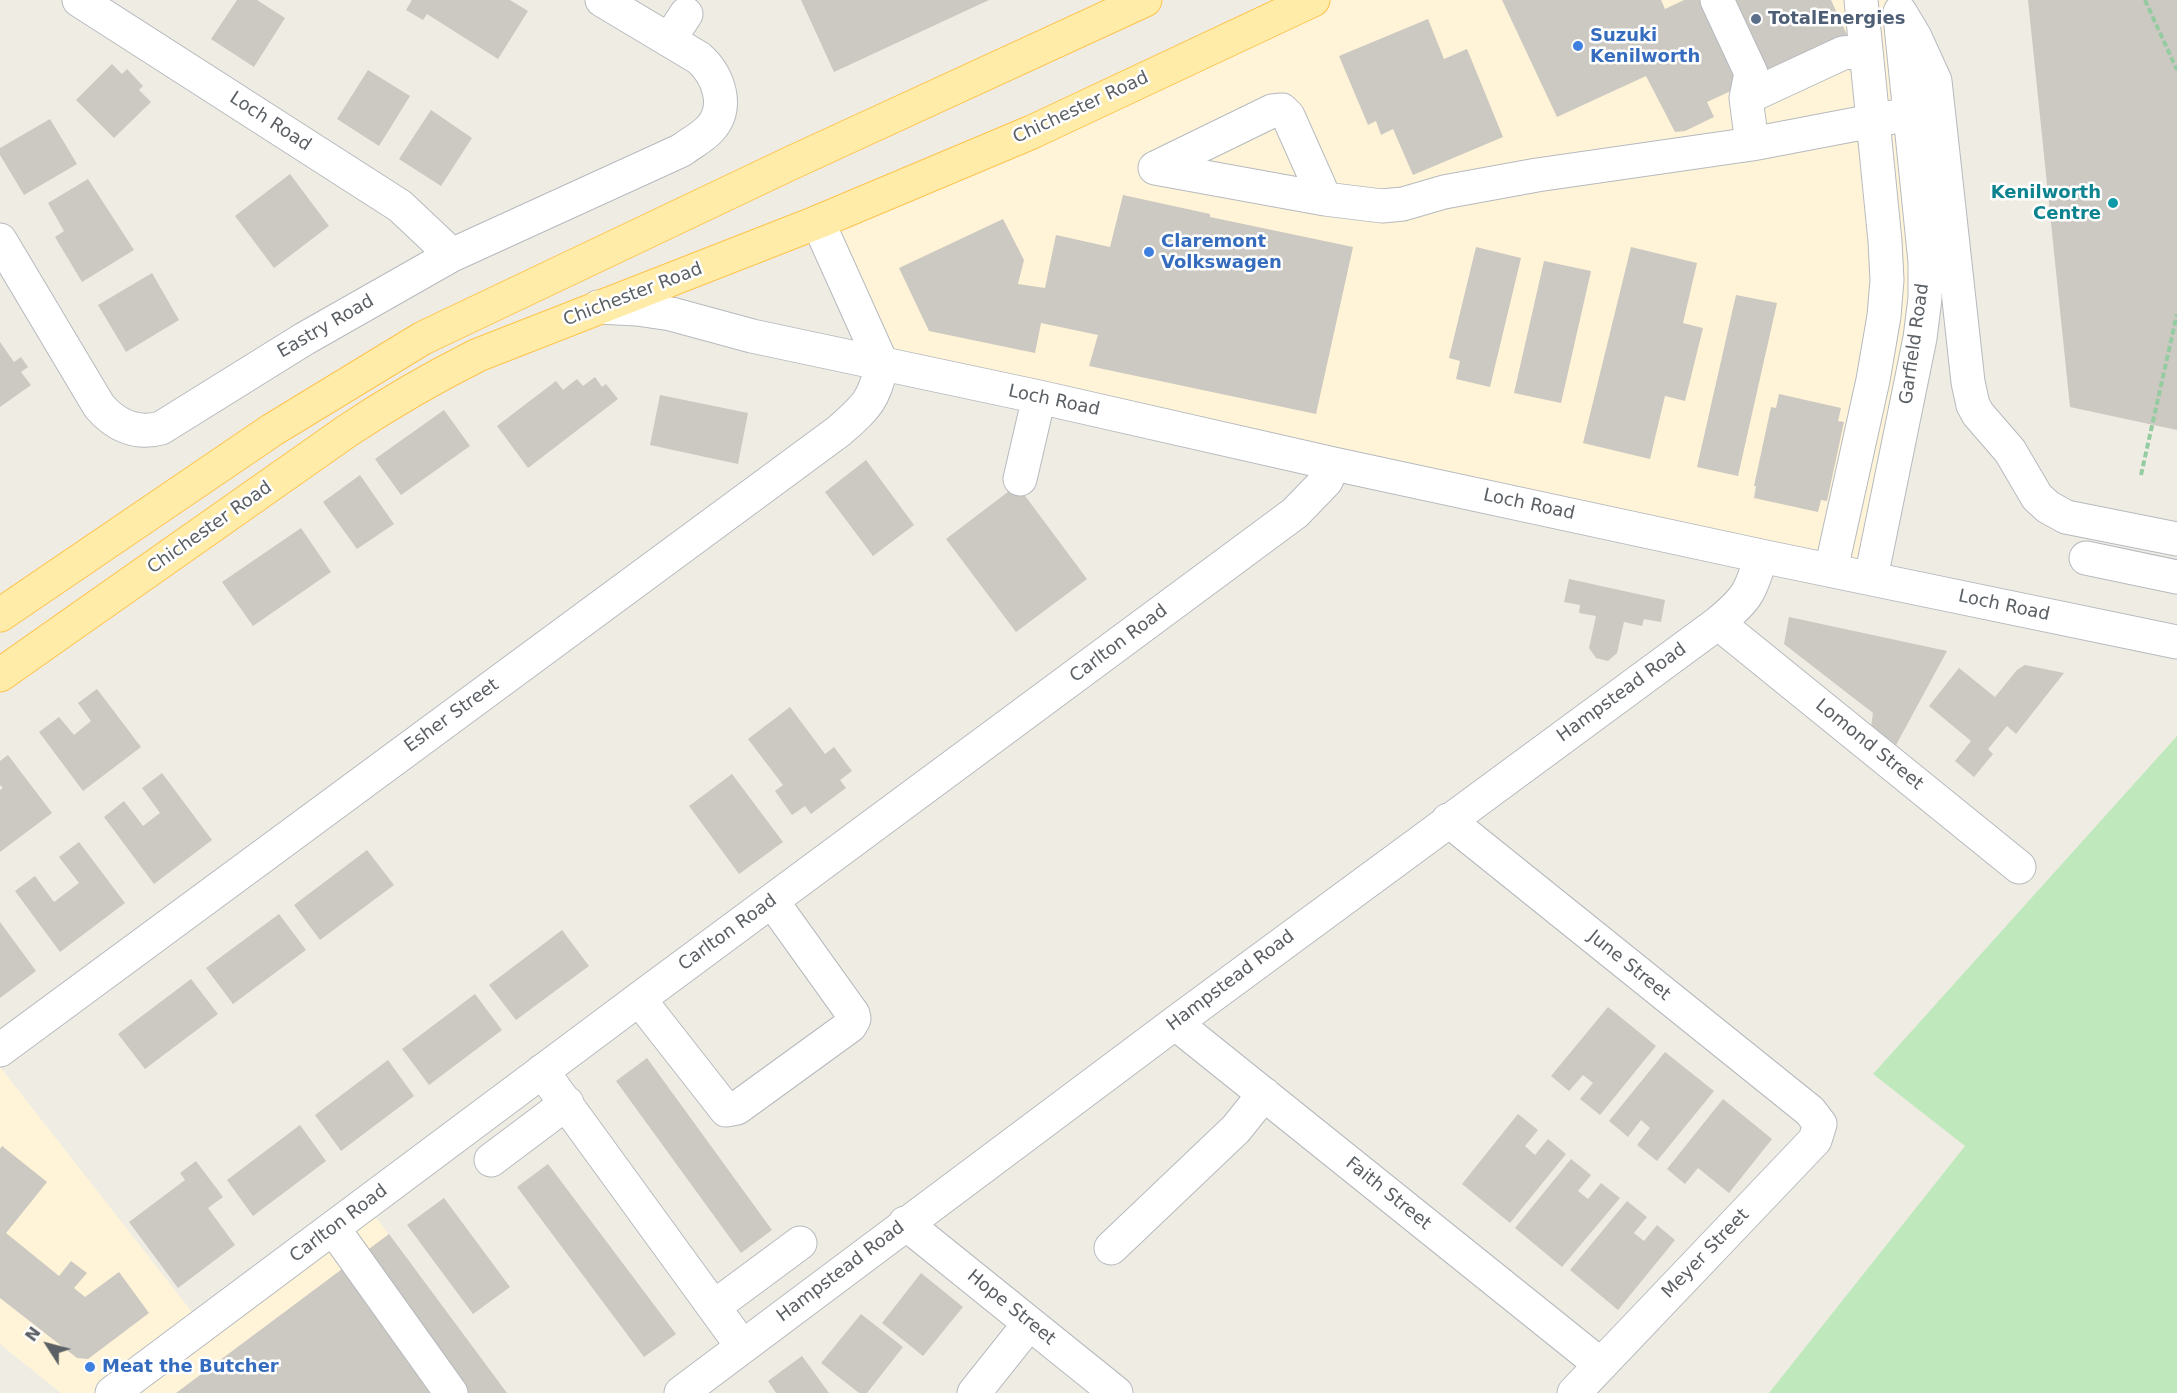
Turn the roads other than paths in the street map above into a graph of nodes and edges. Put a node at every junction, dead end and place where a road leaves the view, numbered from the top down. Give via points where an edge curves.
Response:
1 (79, 0) edge
2 (602, 0) edge
3 (1144, 0) edge
4 (1313, 0) edge
5 (1717, 0) edge
6 (1861, 0) edge
7 (1899, 6) edge
8 (1866, 56) junction
9 (1746, 98) junction
10 (1909, 114) junction
11 (1873, 121) junction
12 (1752, 144) junction
13 (1325, 199) dead end
14 (818, 222) junction
15 (0, 240) edge
16 (452, 255) junction
17 (598, 308) junction
18 (882, 364) junction
19 (1039, 397) junction
20 (1334, 464) junction
21 (1020, 479) dead end
22 (2177, 539) edge
23 (1761, 556) junction
24 (2086, 558) dead end
25 (1831, 570) junction
26 (2177, 577) edge
27 (1871, 578) junction
28 (0, 615) edge
29 (1718, 623) junction
30 (2177, 642) edge
31 (0, 675) edge
32 (1448, 820) junction
33 (2019, 867) dead end
34 (772, 901) junction
35 (639, 999) junction
36 (1174, 1023) junction
37 (0, 1050) edge
38 (542, 1071) junction
39 (1264, 1094) junction
40 (567, 1103) junction
41 (1810, 1112) joint
42 (491, 1160) dead end
43 (905, 1223) junction
44 (333, 1228) junction
45 (800, 1243) dead end
46 (1111, 1248) dead end
47 (715, 1306) junction
48 (1029, 1324) junction
49 (742, 1346) junction
50 (1600, 1365) junction
51 (112, 1393) edge
52 (451, 1393) edge
53 (681, 1393) edge
54 (975, 1393) edge
55 (1116, 1393) edge
56 (1575, 1393) edge

1 - 16 street, Loch Road via 400,206
2 - 16 street, Eastry Road via 678,27 716,77 721,106 717,118 711,128 682,150
3 - 28 main road via 423,338 254,442
4 - 14 main road, Chichester Road via 1032,132
5 - 9 street via 1751,73
6 - 8 street, Garfield Road
7 - 10 street, Garfield Road
7 - 22 street via 1935,81 1969,393 1978,414 2010,451 2037,497 2048,507 2066,517
8 - 9 street via 1855,52 1843,54
8 - 11 street, Garfield Road
9 - 12 street
10 - 11 street
10 - 27 street, Garfield Road via 1925,262 1925,298 1911,389
11 - 12 street
11 - 25 street, Garfield Road via 1886,241 1884,316
12 - 13 street via 1536,175 1403,204 1382,206
14 - 17 main road, Chichester Road
14 - 18 street
15 - 16 street, Eastry Road via 99,406 122,425 150,431 169,424 304,339
17 - 18 street, Loch Road via 671,314
17 - 31 main road, Chichester Road via 478,355 400,396
18 - 19 street, Loch Road
18 - 37 street, Esher Street via 876,389 862,411 839,431
19 - 20 street, Loch Road
19 - 21 street
20 - 23 street, Loch Road
20 - 34 street, Carlton Road via 1326,481 1295,513
23 - 25 street, Loch Road
23 - 29 street, Hampstead Road via 1747,596
24 - 26 street
25 - 27 street, Loch Road
27 - 30 street, Loch Road
29 - 32 street, Hampstead Road
29 - 33 street, Lomond Street
32 - 36 street, Hampstead Road
32 - 41 street, June Street
34 - 35 street, Carlton Road
34 - 35 street via 853,1014 850,1026 736,1108 726,1110
35 - 38 street, Carlton Road
36 - 39 street, Faith Street
36 - 43 street, Hampstead Road
38 - 40 street
38 - 44 street, Carlton Road
39 - 46 street via 1236,1130
39 - 50 street, Faith Street
40 - 42 street
40 - 47 street
41 - 50 street, Meyer Street via 1820,1124 1815,1140
43 - 48 street, Hope Street
43 - 49 street, Hampstead Road
44 - 51 street, Carlton Road
44 - 52 street
45 - 47 street
47 - 49 street
48 - 54 street
48 - 55 street, Hope Street
49 - 53 street, Hampstead Road
50 - 56 street, Meyer Street

